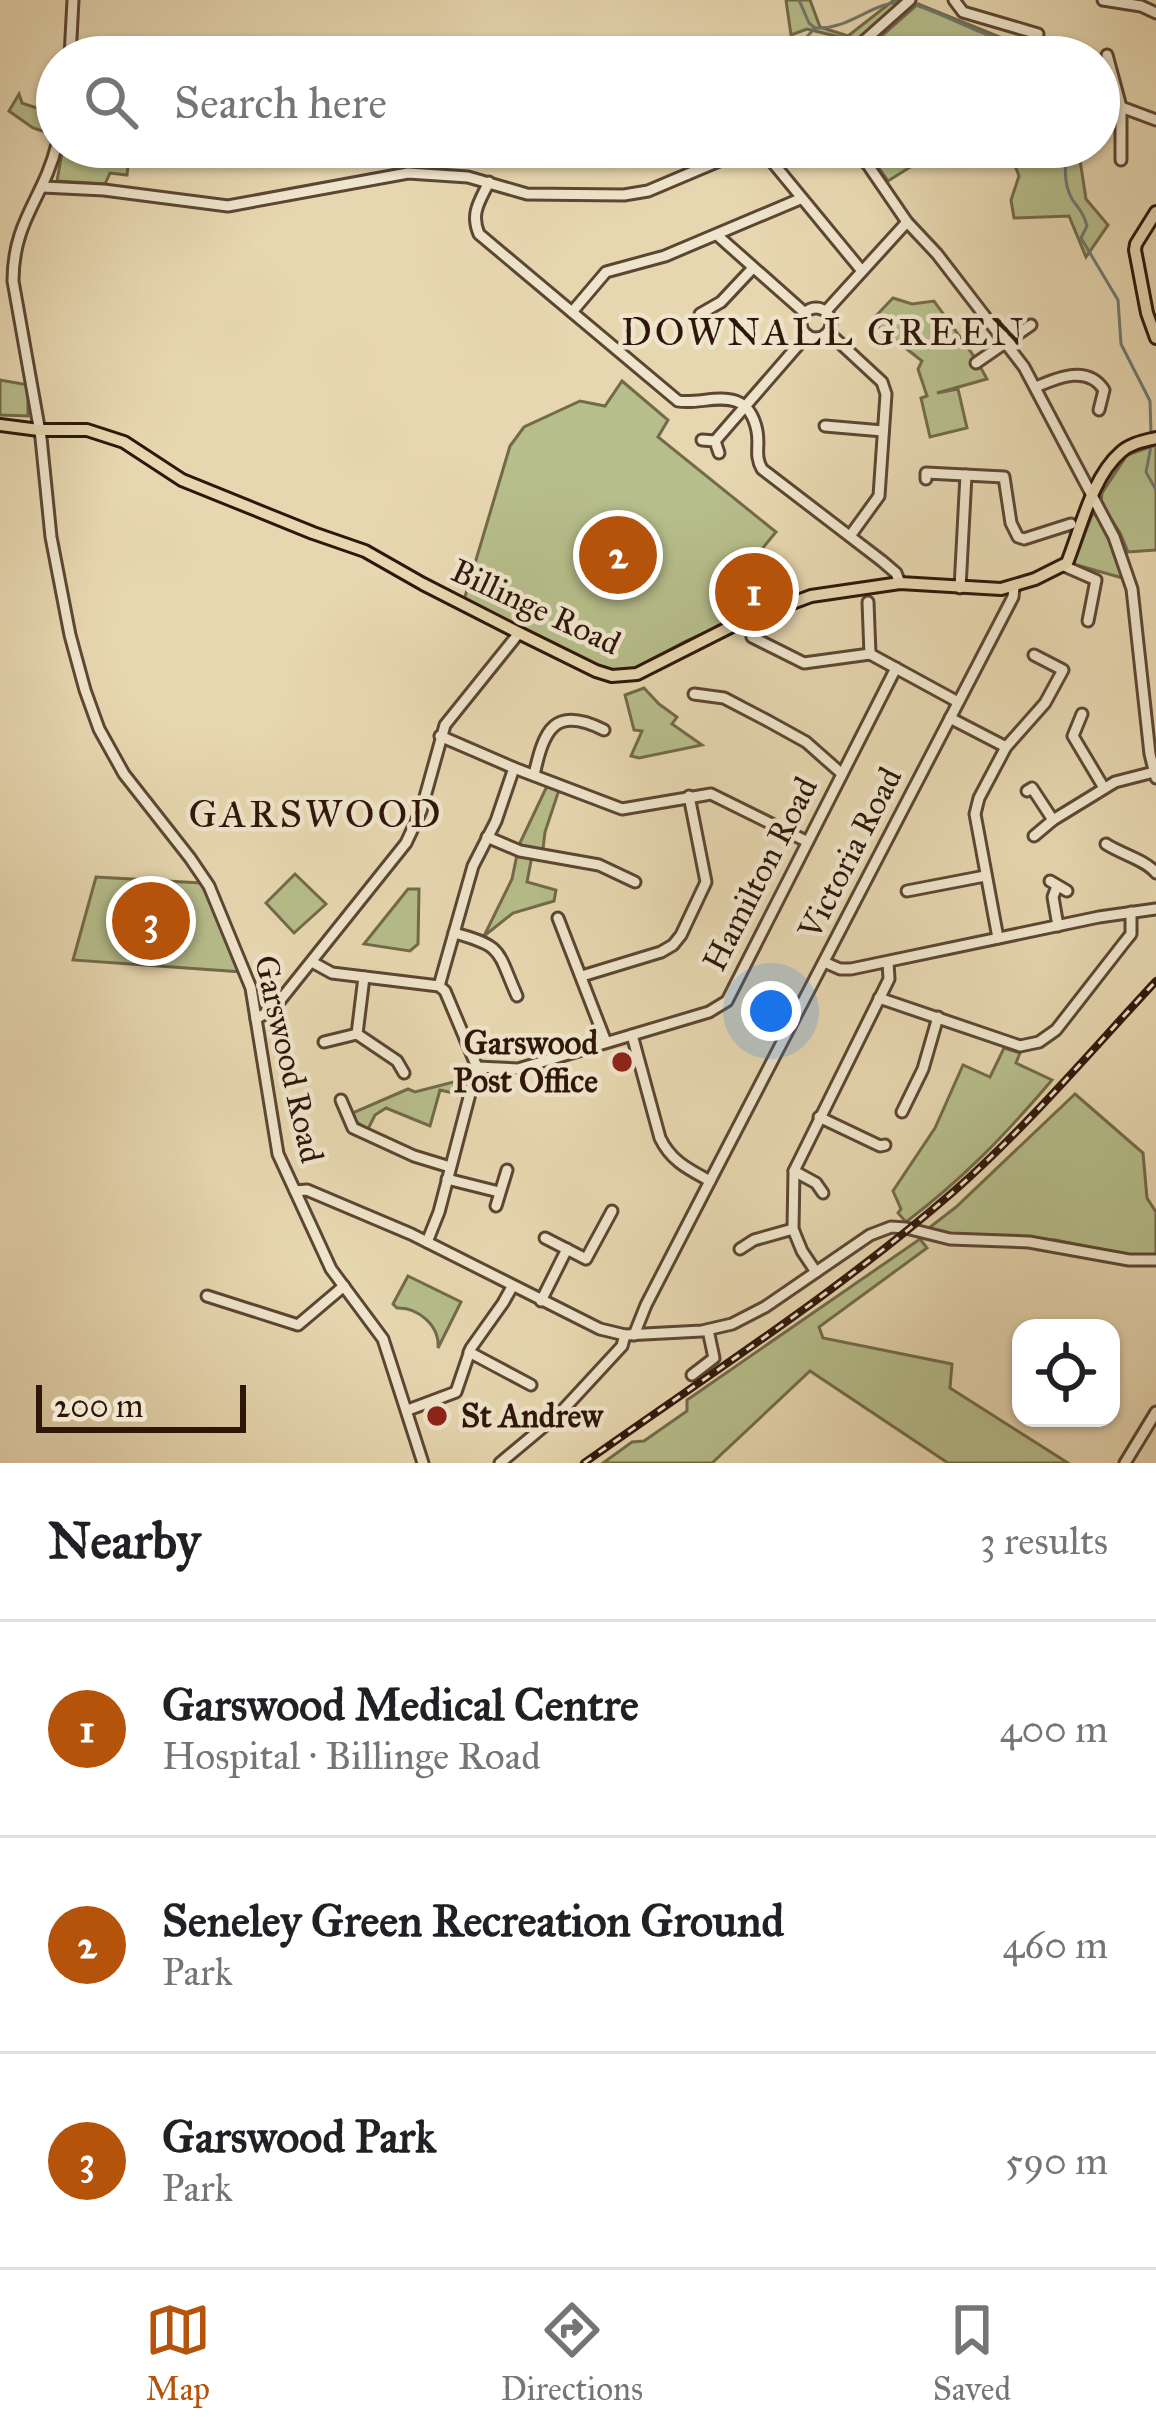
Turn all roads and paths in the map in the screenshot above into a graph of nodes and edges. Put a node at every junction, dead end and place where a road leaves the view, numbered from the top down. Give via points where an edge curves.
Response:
1 (73, 0) edge
2 (910, 0) edge
3 (954, 0) edge
4 (1103, 0) edge
5 (1155, 11) edge
6 (1038, 34) dead end
7 (71, 36) edge
8 (870, 36) edge
9 (1120, 103) edge
10 (1121, 107) junction
11 (1156, 120) edge
12 (1121, 160) dead end
13 (49, 168) edge
14 (705, 168) edge
15 (774, 168) edge
16 (871, 168) edge
17 (489, 182) junction
18 (43, 187) junction
19 (800, 199) junction
20 (1156, 212) edge
21 (907, 222) junction
22 (717, 236) junction
23 (752, 269) junction
24 (862, 272) junction
25 (826, 311) junction
26 (572, 312) junction
27 (805, 313) junction
28 (700, 314) dead end
29 (1031, 325) dead end
30 (828, 332) junction
31 (807, 334) junction
32 (1156, 338) edge
33 (1006, 342) junction
34 (976, 363) dead end
35 (1036, 387) junction
36 (743, 406) junction
37 (1102, 409) dead end
38 (0, 424) edge
39 (825, 426) dead end
40 (39, 430) junction
41 (883, 431) junction
42 (1156, 438) edge
43 (701, 440) dead end
44 (715, 441) junction
45 (719, 453) dead end
46 (966, 475) junction
47 (926, 479) dead end
48 (1092, 498) junction
49 (1066, 528) dead end
50 (850, 536) junction
51 (1064, 566) junction
52 (900, 584) junction
53 (1014, 587) junction
54 (960, 588) junction
55 (868, 602) dead end
56 (868, 615) junction
57 (882, 615) dead end
58 (1088, 621) dead end
59 (519, 633) junction
60 (760, 636) dead end
61 (869, 654) junction
62 (1034, 655) dead end
63 (896, 668) junction
64 (701, 691) dead end
65 (958, 701) junction
66 (587, 706) dead end
67 (581, 718) junction
68 (950, 718) junction
69 (1083, 719) dead end
70 (604, 730) dead end
71 (440, 736) junction
72 (1006, 748) junction
73 (1153, 754) edge
74 (514, 768) junction
75 (841, 773) junction
76 (1155, 775) edge
77 (534, 776) junction
78 (1030, 788) dead end
79 (1104, 788) junction
80 (689, 796) junction
81 (1053, 820) junction
82 (1034, 836) dead end
83 (487, 838) junction
84 (806, 841) junction
85 (1109, 850) dead end
86 (1156, 873) edge
87 (985, 876) junction
88 (635, 882) dead end
89 (1058, 886) dead end
90 (912, 887) dead end
91 (1156, 909) edge
92 (1131, 912) junction
93 (558, 918) dead end
94 (577, 925) dead end
95 (1058, 926) junction
96 (563, 930) junction
97 (454, 933) junction
98 (998, 938) junction
99 (312, 962) junction
100 (824, 962) junction
101 (888, 962) junction
102 (582, 976) junction
103 (364, 977) junction
104 (439, 986) junction
105 (879, 998) junction
106 (517, 999) dead end
107 (938, 1017) junction
108 (256, 1019) junction
109 (357, 1034) junction
110 (632, 1035) junction
111 (325, 1041) dead end
112 (606, 1042) junction
113 (477, 1067) junction
114 (404, 1073) dead end
115 (341, 1100) dead end
116 (902, 1106) dead end
117 (819, 1117) junction
118 (882, 1147) dead end
119 (506, 1169) dead end
120 (794, 1171) junction
121 (449, 1173) junction
122 (710, 1180) junction
123 (823, 1189) dead end
124 (295, 1191) junction
125 (499, 1192) junction
126 (496, 1206) dead end
127 (618, 1227) dead end
128 (793, 1229) junction
129 (545, 1238) dead end
130 (427, 1242) junction
131 (567, 1249) junction
132 (740, 1249) dead end
133 (1156, 1260) edge
134 (816, 1272) junction
135 (344, 1286) junction
136 (512, 1287) junction
137 (207, 1296) dead end
138 (541, 1301) junction
139 (705, 1331) junction
140 (629, 1335) junction
141 (470, 1352) junction
142 (695, 1369) dead end
143 (531, 1385) dead end
144 (408, 1410) junction
145 (1156, 1412) edge
146 (423, 1463) edge
147 (500, 1463) edge
148 (1125, 1463) edge

1 - 7 street
2 - 8 street
3 - 6 street via 963,12
4 - 5 street
9 - 10 street
10 - 11 street
10 - 12 street
13 - 18 street, Garswood Road
14 - 17 street via 624,196 526,194
15 - 19 street
16 - 21 street
17 - 18 street via 408,172 228,206
17 - 26 street via 475,212 478,234
18 - 40 street, Garswood Road via 20,228 13,264
19 - 22 street
19 - 24 street
20 - 32 main road via 1136,244
21 - 24 street
21 - 33 street
22 - 23 street
22 - 26 street via 607,272
23 - 27 street
23 - 28 street
24 - 25 street
25 - 27 street
25 - 30 street
26 - 36 street via 678,401 715,397
27 - 31 street
29 - 33 street
30 - 31 street
30 - 41 street via 882,382
31 - 36 street
33 - 34 street
33 - 35 street
35 - 37 street via 1064,375 1091,377 1104,390
35 - 48 street
36 - 44 street
36 - 50 street via 756,428 762,469
38 - 40 main road, Billinge Road
39 - 41 street
40 - 59 main road, Billinge Road via 87,430 124,442 182,480 365,550
40 - 108 street, Garswood Road via 70,635 99,729 204,876
41 - 50 street via 879,496
42 - 48 main road via 1118,454
43 - 44 street
44 - 45 street
46 - 47 street
46 - 49 street via 1004,477 1018,537
46 - 54 street
48 - 51 main road
48 - 73 street via 1130,580
50 - 52 street
51 - 53 main road, Billinge Road
51 - 58 street via 1096,580
52 - 54 main road, Billinge Road
52 - 59 main road, Billinge Road via 792,602 630,676 596,670
53 - 54 main road, Billinge Road
53 - 65 street, Victoria Road
55 - 56 street
56 - 57 street
56 - 61 street
59 - 71 street
60 - 61 street via 804,663
61 - 63 street
62 - 72 street via 1068,673
63 - 65 street
63 - 75 street, Hamilton Road
64 - 75 street via 806,742
65 - 68 street, Victoria Road
66 - 67 street
67 - 70 street
67 - 77 street via 549,731
68 - 72 street
68 - 100 street, Victoria Road
69 - 79 street via 1073,736
71 - 74 street
71 - 99 street via 406,843
72 - 87 street via 976,814
73 - 76 street
74 - 77 street
74 - 83 street
75 - 84 street, Hamilton Road
76 - 79 street
77 - 80 street via 622,809
78 - 81 street
79 - 81 street
80 - 84 street via 711,794
80 - 102 street via 706,882 681,935 661,952
81 - 82 street
83 - 88 street via 599,865
83 - 97 street
84 - 110 street, Hamilton Road via 727,1000
85 - 86 street
87 - 90 street
87 - 98 street
89 - 95 street
91 - 92 street
92 - 95 street
92 - 107 street via 1123,944 1039,1042 1020,1046
93 - 96 street
94 - 96 street
95 - 98 street
96 - 102 street
97 - 104 street
97 - 106 street via 497,950
98 - 101 street
99 - 103 street
99 - 108 street
100 - 101 street via 842,969
100 - 122 street, Victoria Road
101 - 105 street
102 - 112 street
103 - 104 street
103 - 109 street
104 - 113 street
105 - 107 street
105 - 117 street
107 - 116 street
108 - 124 street, Garswood Road via 273,1137
109 - 111 street
109 - 114 street via 402,1058
110 - 112 street, Hamilton Road
110 - 122 street via 668,1154
112 - 113 street, Hamilton Road via 518,1069
113 - 121 street
115 - 121 street via 355,1133
117 - 118 street
117 - 120 street
119 - 125 street
120 - 123 street
120 - 128 street
121 - 125 street
121 - 130 street
122 - 140 street, Victoria Road
124 - 130 street
124 - 135 street, Garswood Road
125 - 126 street
127 - 131 street via 609,1216 586,1259
128 - 132 street
128 - 134 street
129 - 131 street
130 - 136 street
131 - 138 street
133 - 134 street via 950,1240 896,1227
134 - 139 street via 748,1317
135 - 137 street via 298,1325
135 - 144 street, Garswood Road via 383,1339
136 - 138 street
136 - 141 street
138 - 140 street
139 - 140 street
139 - 142 street via 714,1358
140 - 147 street, Victoria Road via 561,1412
141 - 143 street
141 - 144 street via 456,1392
144 - 146 street, Garswood Road
145 - 148 street

